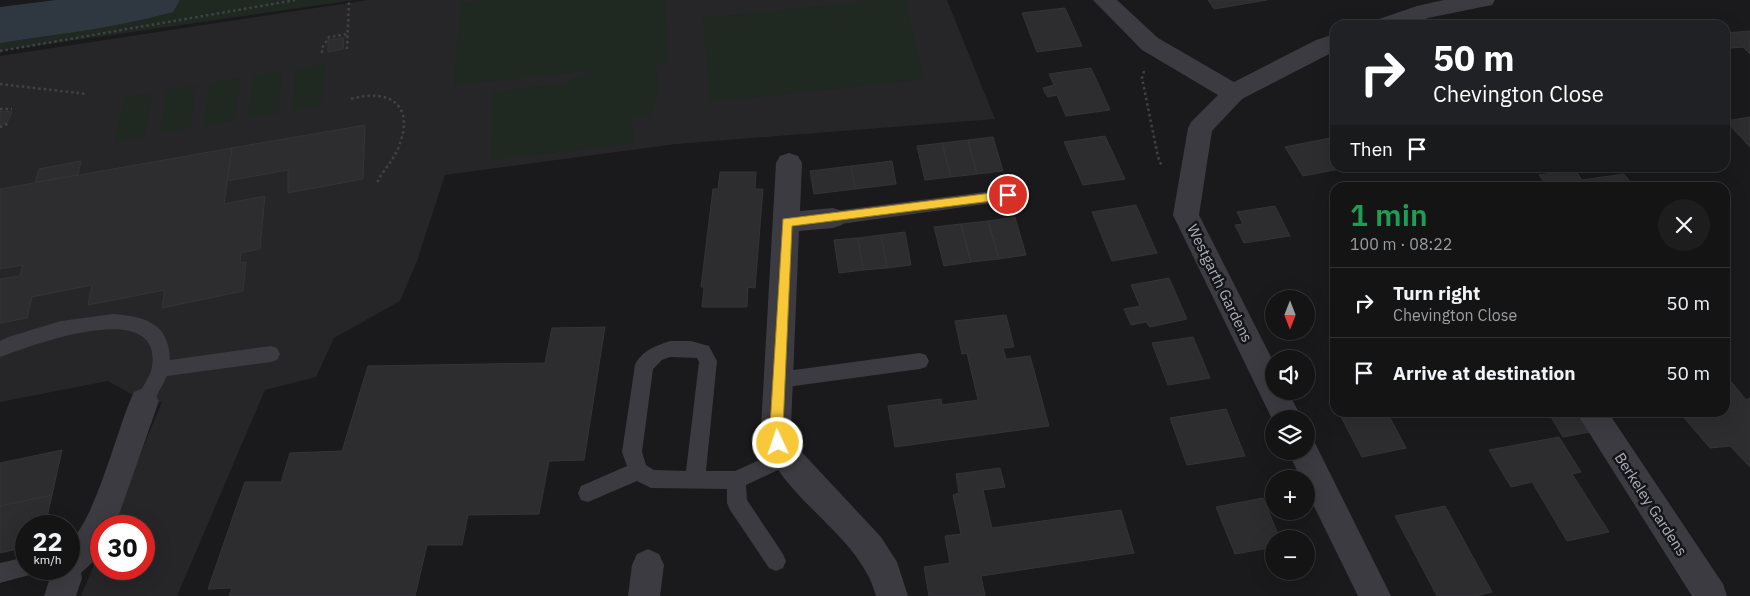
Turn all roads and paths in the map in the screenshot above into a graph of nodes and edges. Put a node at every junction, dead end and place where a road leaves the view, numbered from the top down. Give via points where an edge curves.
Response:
1 (296, 0) edge
2 (349, 0) edge
3 (1104, 0) edge
4 (1484, 0) edge
5 (1399, 20) edge
6 (348, 34) junction
7 (1150, 44) junction
8 (1330, 44) edge
9 (347, 49) dead end
10 (0, 50) edge
11 (322, 53) dead end
12 (0, 84) edge
13 (1234, 93) junction
14 (87, 94) dead end
15 (351, 100) dead end
16 (0, 109) edge
17 (12, 109) dead end
18 (9, 123) dead end
19 (0, 127) edge
20 (788, 163) dead end
21 (377, 183) dead end
22 (1008, 195) dead end
23 (1186, 215) junction
24 (833, 218) joint
25 (787, 222) junction
26 (0, 349) edge
27 (271, 354) dead end
28 (920, 361) dead end
29 (160, 369) junction
30 (779, 380) junction
31 (144, 401) joint
32 (1283, 410) edge
33 (1594, 417) edge
34 (786, 457) junction
35 (1307, 460) edge
36 (638, 471) junction
37 (695, 480) junction
38 (736, 480) junction
39 (588, 493) dead end
40 (80, 553) edge
41 (776, 561) dead end
42 (648, 565) dead end
43 (15, 570) edge
44 (0, 573) edge
45 (65, 580) edge
46 (60, 596) edge
47 (644, 596) edge
48 (892, 596) edge
49 (1375, 596) edge
50 (1711, 596) edge

1 - 10 path
2 - 6 path
3 - 7 street
4 - 5 street via 1425,11
6 - 9 path
6 - 11 path via 329,38
7 - 13 street
7 - 23 path via 1142,78 1158,157
8 - 13 street, Westgarth Gardens
12 - 14 path
13 - 23 street, Westgarth Gardens via 1200,128
15 - 21 path via 360,96 384,96 393,98 399,105 403,129 400,143
16 - 17 path
18 - 19 path
20 - 25 street
22 - 24 lane
23 - 32 street, Westgarth Gardens
24 - 25 street
25 - 30 street
26 - 29 lane via 28,337 113,320 140,325 156,336 160,344
27 - 29 lane
28 - 30 lane
29 - 31 lane
30 - 34 street via 776,427 778,443
31 - 40 street via 101,520
33 - 50 street, Berkeley Gardens
34 - 38 lane
34 - 48 street via 870,548 886,573
35 - 49 street
36 - 37 lane via 651,479
36 - 37 lane via 632,452 644,365 656,354 670,349 691,349 702,352 708,361
36 - 39 lane
37 - 38 lane
38 - 41 lane via 737,503
42 - 47 street
43 - 44 lane
45 - 46 street

